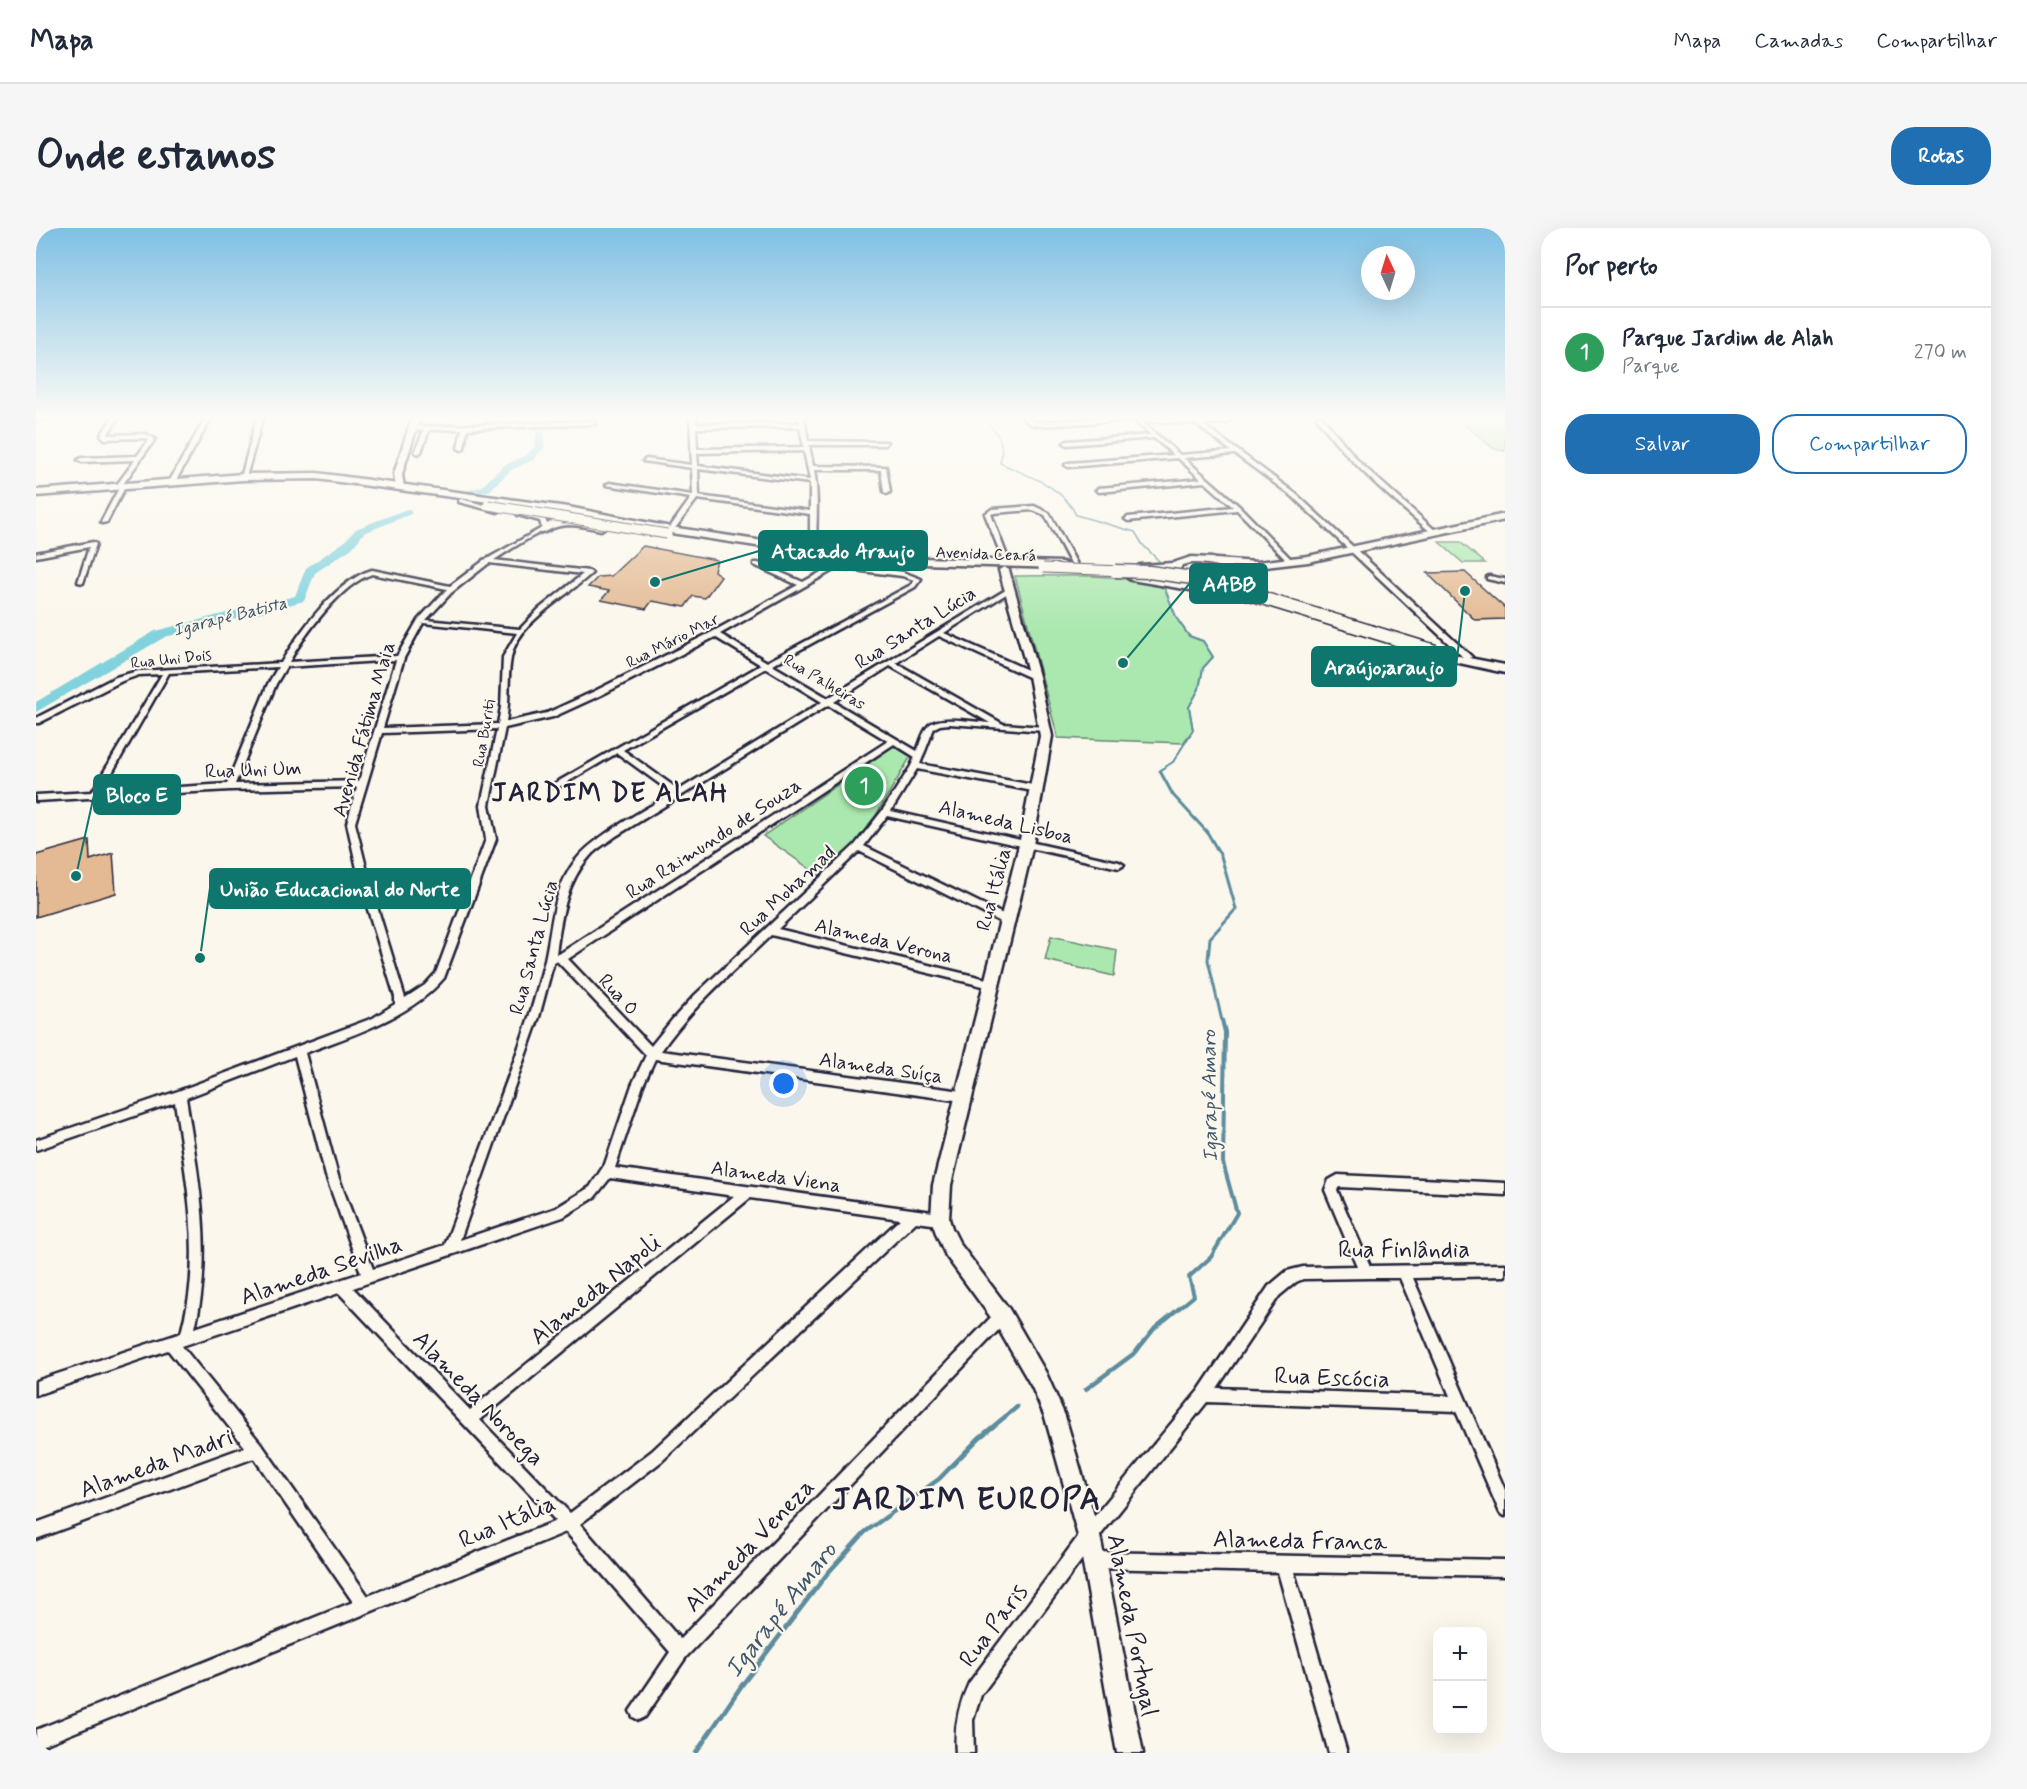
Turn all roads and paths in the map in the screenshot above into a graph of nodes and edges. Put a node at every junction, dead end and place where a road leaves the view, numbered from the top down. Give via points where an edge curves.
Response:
1 (118, 488) edge
2 (120, 488) edge
3 (374, 488) edge
4 (401, 488) edge
5 (634, 488) edge
6 (696, 488) edge
7 (813, 488) edge
8 (887, 488) edge
9 (1118, 488) edge
10 (1216, 488) edge
11 (1285, 488) edge
12 (1385, 488) edge
13 (1098, 490) dead end
14 (887, 492) dead end
15 (36, 494) edge
16 (696, 496) junction
17 (461, 501) junction
18 (515, 504) junction
19 (1238, 508) junction
20 (814, 513) junction
21 (1505, 517) edge
22 (539, 518) junction
23 (613, 519) junction
24 (1128, 519) dead end
25 (575, 520) junction
26 (104, 522) dead end
27 (545, 529) junction
28 (670, 533) junction
29 (1435, 533) junction
30 (1354, 550) junction
31 (813, 551) junction
32 (36, 555) edge
33 (485, 561) junction
34 (1289, 561) junction
35 (1216, 562) junction
36 (756, 564) dead end
37 (843, 564) junction
38 (1257, 565) junction
39 (1008, 566) junction
40 (1075, 566) junction
41 (1176, 566) junction
42 (1238, 578) junction
43 (1489, 578) dead end
44 (1505, 581) edge
45 (81, 582) dead end
46 (804, 585) junction
47 (1193, 586) junction
48 (450, 588) junction
49 (1009, 590) junction
50 (1216, 590) junction
51 (420, 621) junction
52 (521, 631) junction
53 (715, 634) junction
54 (940, 634) junction
55 (1465, 656) junction
56 (400, 658) junction
57 (283, 663) junction
58 (890, 663) junction
59 (1505, 663) edge
60 (768, 664) junction
61 (1505, 669) edge
62 (167, 671) junction
63 (1034, 676) junction
64 (830, 701) junction
65 (36, 721) edge
66 (501, 726) junction
67 (1003, 726) junction
68 (1045, 729) junction
69 (377, 731) junction
70 (893, 741) junction
71 (618, 750) junction
72 (917, 761) junction
73 (363, 784) junction
74 (556, 784) dead end
75 (230, 787) junction
76 (1038, 789) junction
77 (95, 794) junction
78 (679, 794) junction
79 (36, 798) edge
80 (885, 813) junction
81 (1026, 845) junction
82 (858, 847) junction
83 (1119, 865) dead end
84 (1006, 920) junction
85 (769, 931) junction
86 (555, 958) junction
87 (991, 984) junction
88 (400, 1006) junction
89 (299, 1050) junction
90 (652, 1054) junction
91 (180, 1095) junction
92 (962, 1096) junction
93 (36, 1145) edge
94 (607, 1172) junction
95 (1505, 1189) edge
96 (748, 1192) junction
97 (914, 1215) junction
98 (940, 1219) junction
99 (450, 1250) junction
100 (1505, 1270) edge
101 (1303, 1273) joint
102 (1367, 1273) junction
103 (1404, 1273) junction
104 (369, 1276) junction
105 (340, 1286) junction
106 (1002, 1316) junction
107 (179, 1342) junction
108 (36, 1388) edge
109 (1204, 1395) junction
110 (1460, 1404) junction
111 (469, 1420) junction
112 (257, 1450) junction
113 (1505, 1508) edge
114 (569, 1523) junction
115 (36, 1531) edge
116 (1089, 1536) junction
117 (1094, 1560) junction
118 (1284, 1564) junction
119 (1505, 1568) edge
120 (365, 1606) junction
121 (680, 1651) junction
122 (639, 1711) dead end
123 (36, 1739) edge
124 (965, 1753) edge
125 (1130, 1753) edge
126 (1338, 1753) edge

1 - 15 main road, Avenida Ceará
2 - 26 street
3 - 17 main road, Avenida Ceará
4 - 18 main road, Avenida Ceará
5 - 16 street
6 - 16 street
7 - 20 street
8 - 14 street
9 - 13 street
10 - 19 street
11 - 30 street
12 - 29 street
16 - 20 street
16 - 28 street
17 - 22 street, Avenida Ceará
17 - 28 main road, Avenida Ceará, bridge
18 - 22 main road via 558,514 554,518
18 - 23 main road, Avenida Ceará
19 - 24 street
19 - 34 street
20 - 31 street
21 - 29 street
22 - 27 street
23 - 25 main road
23 - 28 main road, Avenida Ceará
25 - 27 main road via 566,517
25 - 28 street, Avenida Ceará
27 - 33 street, Avenida Fátima Maia
28 - 31 main road, Avenida Ceará
28 - 37 main road, Avenida Ceará
29 - 30 street
30 - 34 street
30 - 55 street
31 - 39 main road, Avenida Ceará
32 - 45 street via 92,544
33 - 48 street, Avenida Fátima Maia
33 - 52 street, Rua Buriti via 589,573
34 - 38 street
35 - 38 street
35 - 41 main road via 1191,560
35 - 42 main road via 1228,567
36 - 46 street
37 - 39 main road, Avenida Ceará
37 - 46 street, Rua Mário Mar
37 - 60 street via 918,579 914,586
38 - 42 street
39 - 40 main road
39 - 40 street via 988,514 1034,508 1047,514
39 - 47 main road, Avenida Ceará
39 - 49 street, Rua Itália
39 - 55 main road, bridge via 1149,572 1200,579 1364,631
40 - 41 main road
41 - 47 main road via 1176,576
42 - 50 main road via 1231,587
42 - 55 main road via 1264,597
43 - 44 street
46 - 53 street, Rua Mário Mar
47 - 50 main road, Avenida Ceará
48 - 51 street, Avenida Fátima Maia
48 - 57 street via 368,572 312,622
49 - 54 street, Rua Santa Lúcia
49 - 63 street, Rua Itália
50 - 61 main road via 1410,649
51 - 52 street
51 - 56 street, Avenida Fátima Maia
52 - 66 street, Rua Buriti via 507,657
53 - 60 street, Rua Palheiras
53 - 66 street, Rua Mário Mar via 550,715
54 - 58 street, Rua Santa Lúcia
54 - 63 street
55 - 59 main road
56 - 57 street, Rua Uni Dois
56 - 69 street, Avenida Fátima Maia
57 - 62 street, Rua Uni Dois
57 - 75 street
58 - 64 street, Rua Santa Lúcia
58 - 67 street
60 - 64 street, Rua Palheiras
60 - 71 street
62 - 65 street, Rua Uni Dois via 119,679
62 - 77 street
63 - 68 street, Rua Itália
64 - 70 street, Rua Palheiras
64 - 78 street, Rua Santa Lúcia
66 - 69 street
66 - 88 street, Rua Buriti via 485,805 491,839 440,975 429,988
67 - 68 street, Rua Mohamad
67 - 72 street, Rua Mohamad via 938,723 931,727
68 - 76 street, Rua Itália
69 - 73 street, Avenida Fátima Maia
70 - 72 street, Rua Palheiras
70 - 86 street, Rua Raimundo de Souza
71 - 74 street
71 - 78 street
72 - 76 street, Rua Palheiras
72 - 80 street, Rua Mohamad
73 - 75 street, Rua Uni Um
73 - 88 street, Avenida Fátima Maia via 351,823 353,835
75 - 77 street, Rua Uni Um
76 - 81 street, Rua Itália
77 - 79 street, Rua Uni Um
78 - 86 street, Rua Santa Lúcia via 597,844 578,864 558,909
80 - 81 street, Alameda Lisboa
80 - 82 street, Rua Mohamad
81 - 83 street, Alameda Lisboa
81 - 84 street, Rua Itália
82 - 84 street
82 - 85 street, Rua Mohamad
84 - 87 street, Rua Itália
85 - 87 street, Alameda Verona
85 - 90 street, Rua Mohamad via 676,1022
86 - 90 street, Rua O
86 - 99 street, Rua Santa Lúcia
87 - 92 street, Rua Itália
88 - 89 street via 377,1021
89 - 91 street
89 - 104 street via 332,1176
90 - 92 street, Alameda Suíça
90 - 94 street, Rua Mohamad
91 - 93 street
91 - 107 street via 198,1252 196,1296
92 - 98 street, Rua Itália via 942,1185
94 - 96 street, Alameda Viena
94 - 99 street, Alameda Sevilha via 595,1190 559,1213
95 - 102 street via 1338,1181 1333,1184 1331,1190
96 - 97 street, Alameda Viena
96 - 111 street, Alameda Napoli
97 - 98 street, Alameda Viena
97 - 114 street, Rua Itália via 657,1456
98 - 106 street, Alameda Portugal via 953,1250
99 - 104 street, Alameda Sevilha
100 - 103 street, Rua Finlândia
101 - 102 street, Rua Finlândia
101 - 109 street, Rua Paris via 1292,1276 1274,1291
102 - 103 street, Rua Finlândia
103 - 110 street
104 - 105 street, Alameda Sevilha
105 - 107 street, Alameda Sevilha
105 - 111 street, Alameda Noroega
106 - 116 street, Alameda Portugal via 1055,1416
106 - 121 street, Alameda Veneza
107 - 108 street, Alameda Sevilha
107 - 112 street
109 - 110 street, Rua Escócia
109 - 116 street, Rua Paris
110 - 113 street
111 - 114 street, Alameda Noroega
112 - 115 street, Alameda Madri
112 - 120 street
114 - 120 street, Rua Itália
114 - 121 street, Alameda Noroega
116 - 117 street, Alameda Portugal
116 - 124 street, Rua Paris via 975,1689 963,1722
117 - 118 street, Alameda Franca
117 - 125 street, Alameda Portugal
118 - 119 street, Alameda Franca
118 - 126 street
120 - 123 street, Rua Itália
121 - 122 street, Alameda Veneza

